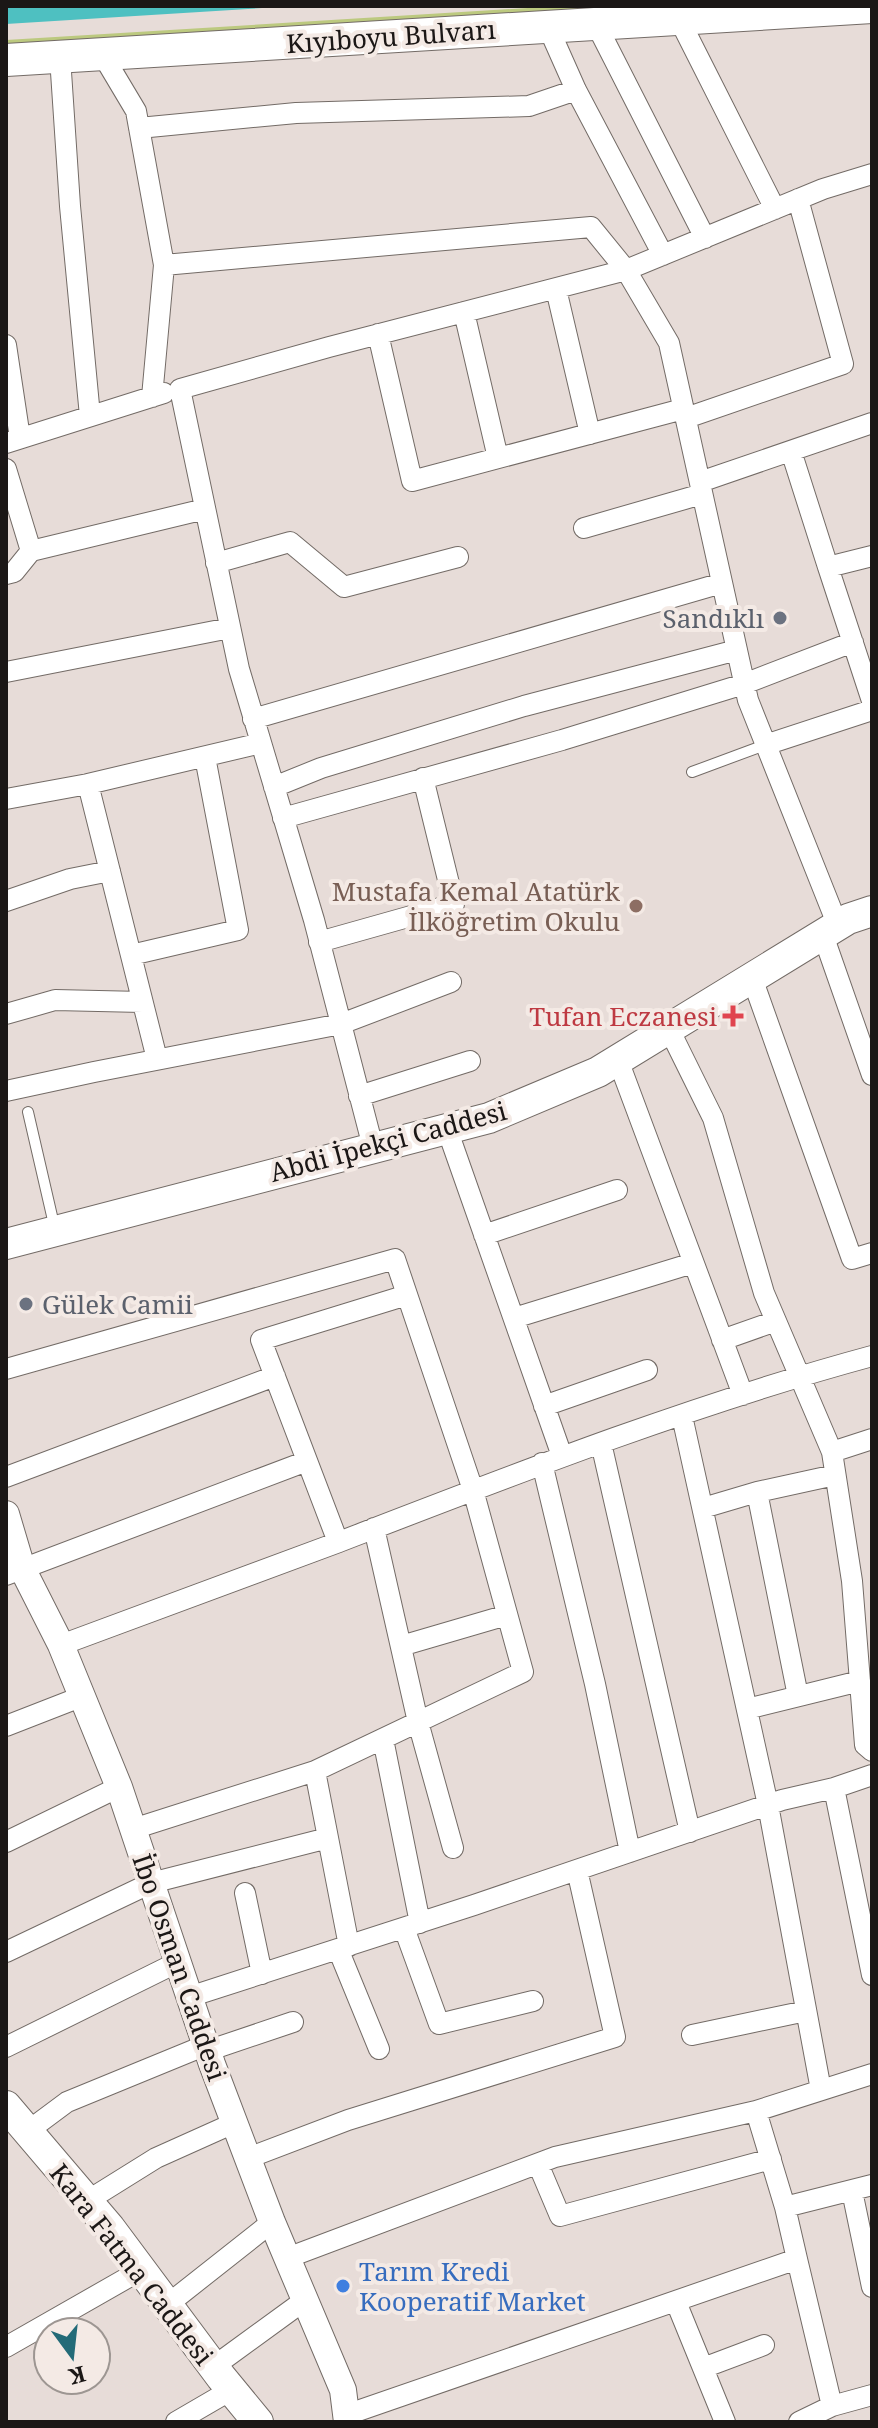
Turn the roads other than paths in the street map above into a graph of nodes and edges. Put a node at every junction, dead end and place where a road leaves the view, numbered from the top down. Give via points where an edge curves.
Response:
1 (872, 7) edge
2 (679, 19) junction
3 (596, 24) junction
4 (548, 27) junction
5 (102, 54) junction
6 (60, 57) junction
7 (6, 60) edge
8 (576, 90) junction
9 (139, 128) junction
10 (872, 174) edge
11 (798, 199) junction
12 (775, 209) junction
13 (705, 238) junction
14 (663, 255) junction
15 (164, 265) junction
16 (626, 270) junction
17 (556, 289) junction
18 (464, 312) junction
19 (378, 334) junction
20 (6, 345) edge
21 (180, 389) junction
22 (152, 397) junction
23 (684, 413) junction
24 (90, 416) junction
25 (872, 423) edge
26 (590, 434) junction
27 (13, 440) edge
28 (791, 451) junction
29 (498, 458) junction
30 (6, 469) edge
31 (701, 488) junction
32 (205, 509) junction
33 (584, 528) dead end
34 (31, 551) junction
35 (872, 556) edge
36 (458, 557) dead end
37 (216, 563) junction
38 (828, 567) junction
39 (6, 574) edge
40 (722, 583) junction
41 (230, 628) junction
42 (853, 642) junction
43 (737, 650) junction
44 (6, 672) edge
45 (744, 684) junction
46 (872, 701) edge
47 (872, 710) edge
48 (253, 719) junction
49 (261, 743) junction
50 (765, 745) junction
51 (205, 757) junction
52 (692, 772) dead end
53 (423, 778) junction
54 (88, 784) junction
55 (274, 787) junction
56 (6, 799) edge
57 (283, 818) junction
58 (110, 871) junction
59 (6, 901) edge
60 (872, 911) edge
61 (830, 930) junction
62 (319, 942) junction
63 (131, 955) junction
64 (752, 978) junction
65 (451, 982) dead end
66 (142, 1002) junction
67 (6, 1014) edge
68 (341, 1024) junction
69 (669, 1029) junction
70 (157, 1059) junction
71 (618, 1060) junction
72 (470, 1061) dead end
73 (871, 1070) edge
74 (6, 1091) edge
75 (359, 1096) junction
76 (28, 1112) dead end
77 (447, 1129) junction
78 (373, 1147) junction
79 (617, 1190) dead end
80 (55, 1231) junction
81 (484, 1235) junction
82 (6, 1244) edge
83 (872, 1253) edge
84 (693, 1263) junction
85 (407, 1295) junction
86 (514, 1318) junction
87 (776, 1321) junction
88 (722, 1340) junction
89 (872, 1356) edge
90 (6, 1369) edge
91 (647, 1370) dead end
92 (275, 1376) junction
93 (799, 1376) junction
94 (743, 1395) junction
95 (544, 1406) junction
96 (682, 1416) junction
97 (872, 1439) edge
98 (601, 1443) junction
99 (832, 1452) junction
100 (562, 1456) junction
101 (307, 1461) junction
102 (542, 1463) junction
103 (835, 1475) junction
104 (6, 1477) edge
105 (473, 1490) junction
106 (757, 1492) junction
107 (703, 1508) junction
108 (6, 1514) edge
109 (374, 1528) junction
110 (338, 1542) junction
111 (14, 1572) edge
112 (507, 1615) junction
113 (61, 1645) junction
114 (401, 1646) junction
115 (860, 1681) junction
116 (83, 1696) junction
117 (798, 1696) junction
118 (747, 1709) junction
119 (418, 1722) junction
120 (6, 1726) edge
121 (383, 1739) junction
122 (872, 1751) edge
123 (315, 1771) junction
124 (872, 1775) edge
125 (119, 1787) junction
126 (834, 1788) junction
127 (768, 1805) junction
128 (133, 1829) junction
129 (690, 1832) junction
130 (328, 1838) junction
131 (6, 1842) edge
132 (453, 1848) dead end
133 (630, 1852) junction
134 (577, 1870) junction
135 (151, 1883) junction
136 (245, 1893) dead end
137 (412, 1925) junction
138 (867, 1926) edge
139 (343, 1947) junction
140 (6, 1952) edge
141 (178, 1962) junction
142 (262, 1974) junction
143 (872, 1975) edge
144 (189, 1997) junction
145 (533, 2001) dead end
146 (806, 2011) junction
147 (293, 2022) dead end
148 (692, 2035) dead end
149 (6, 2047) edge
150 (206, 2048) junction
151 (379, 2049) dead end
152 (872, 2074) edge
153 (821, 2090) junction
154 (6, 2106) edge
155 (756, 2111) junction
156 (234, 2123) junction
157 (28, 2131) junction
158 (248, 2158) junction
159 (771, 2159) junction
160 (538, 2164) junction
161 (862, 2188) edge
162 (87, 2201) junction
163 (785, 2207) junction
164 (272, 2222) junction
165 (287, 2258) junction
166 (797, 2259) junction
167 (145, 2274) junction
168 (872, 2287) edge
169 (305, 2300) junction
170 (676, 2302) junction
171 (167, 2305) junction
172 (81, 2316) edge
173 (764, 2345) dead end
174 (32, 2346) edge
175 (6, 2347) edge
176 (6, 2361) edge
177 (703, 2368) junction
178 (222, 2378) junction
179 (872, 2395) edge
180 (832, 2406) junction
181 (346, 2418) edge
182 (176, 2422) edge
183 (258, 2422) edge
184 (725, 2422) edge
185 (799, 2422) edge

1 - 2 main road, Kıyıboyu Bulvarı
2 - 3 main road, Kıyıboyu Bulvarı
2 - 12 street
3 - 4 main road, Kıyıboyu Bulvarı
3 - 13 street
4 - 5 main road, Kıyıboyu Bulvarı
4 - 8 street
5 - 6 main road, Kıyıboyu Bulvarı
5 - 9 street via 136,111
6 - 7 main road, Kıyıboyu Bulvarı
6 - 24 street
8 - 9 street via 529,106 296,113
8 - 14 street
9 - 15 street
10 - 11 street
11 - 12 street
11 - 23 street via 843,364
12 - 13 street
13 - 14 street
14 - 16 street
15 - 16 street via 591,227
15 - 22 street
16 - 17 street
16 - 23 street via 669,343
17 - 18 street
17 - 26 street
18 - 19 street
18 - 29 street
19 - 21 street
19 - 29 street via 412,481
20 - 27 street
21 - 22 street
21 - 32 street
22 - 24 street
23 - 26 street
23 - 31 street
24 - 27 street
25 - 28 street
26 - 29 street
28 - 31 street
28 - 38 street
30 - 34 street
31 - 33 street
31 - 40 street
32 - 34 street
32 - 37 street
34 - 39 street
35 - 38 street
36 - 37 street via 344,587 290,542
37 - 41 street
38 - 42 street
40 - 43 street
40 - 48 street
41 - 44 street
41 - 48 street
42 - 45 street
42 - 46 street
43 - 45 street
43 - 55 street via 524,706
45 - 50 street
45 - 53 street
47 - 50 street
48 - 49 street
49 - 51 street
49 - 55 street
50 - 52 lane
50 - 61 street
51 - 54 street
51 - 63 street via 238,930
53 - 57 street
53 - 62 street via 454,904
54 - 56 street
54 - 58 street
55 - 57 street
57 - 62 street
58 - 59 street
58 - 63 street
60 - 61 main road, Abdi İpekçi Caddesi
61 - 64 main road, Abdi İpekçi Caddesi
61 - 73 street
62 - 68 street
63 - 66 street
64 - 69 main road, Abdi İpekçi Caddesi
64 - 83 street via 852,1259
65 - 68 street
66 - 67 street via 55,1000
66 - 70 street
68 - 70 street
68 - 75 street
69 - 71 main road, Abdi İpekçi Caddesi
69 - 87 street via 713,1118
70 - 74 street
71 - 77 main road, Abdi İpekçi Caddesi via 489,1118
71 - 84 street
72 - 75 street
75 - 78 street
76 - 80 lane
77 - 78 main road, Abdi İpekçi Caddesi
77 - 81 street
78 - 80 main road, Abdi İpekçi Caddesi
79 - 81 street
80 - 82 main road, Abdi İpekçi Caddesi
81 - 86 street
84 - 86 street
84 - 88 street
85 - 90 street via 395,1259
85 - 92 street via 261,1340
85 - 105 street
86 - 95 street
87 - 88 street
87 - 93 street
88 - 94 street
89 - 93 street
91 - 95 street
92 - 101 street
92 - 104 street
93 - 94 street
93 - 99 street
94 - 96 street
95 - 100 street
96 - 98 street
96 - 107 street
97 - 99 street
98 - 100 street
98 - 129 street
99 - 103 street
100 - 102 street
101 - 110 street
101 - 111 street
102 - 105 street
102 - 133 street
103 - 106 street
103 - 115 street via 852,1581
105 - 109 street
105 - 112 street
106 - 107 street
106 - 117 street
107 - 118 street
108 - 111 street, İbo Osman Caddesi
109 - 110 street
109 - 114 street
110 - 113 street
111 - 113 street, İbo Osman Caddesi
112 - 114 street
112 - 119 street via 523,1672
113 - 116 street, İbo Osman Caddesi
114 - 119 street
115 - 117 street
115 - 122 street via 865,1745
116 - 120 street
116 - 125 street, İbo Osman Caddesi
117 - 118 street
118 - 127 street
119 - 121 street
119 - 132 street
121 - 123 street
121 - 137 street
123 - 128 street
123 - 130 street
124 - 126 street
125 - 128 street, İbo Osman Caddesi
125 - 131 street
126 - 127 street
126 - 138 street
127 - 129 street
127 - 146 street
128 - 135 street, İbo Osman Caddesi
129 - 133 street
130 - 135 street
130 - 139 street
133 - 134 street
134 - 137 street
134 - 158 street via 615,2037 348,2120
135 - 140 street
135 - 141 street, İbo Osman Caddesi
136 - 142 street
137 - 139 street
137 - 145 street via 439,2024
138 - 143 street
139 - 142 street
139 - 151 street
141 - 144 street, İbo Osman Caddesi
141 - 149 street
142 - 144 street
144 - 150 street, İbo Osman Caddesi
146 - 148 street
146 - 153 street
147 - 150 street
150 - 156 street, İbo Osman Caddesi
150 - 157 street via 67,2102
152 - 153 street
153 - 155 street
154 - 157 main road, Kara Fatma Caddesi
155 - 159 street
155 - 160 street
156 - 158 street, İbo Osman Caddesi
156 - 162 street via 156,2158
157 - 162 main road, Kara Fatma Caddesi
158 - 164 street, İbo Osman Caddesi
159 - 160 street via 560,2216
159 - 163 street
160 - 165 street
161 - 163 street
161 - 168 street
162 - 167 main road, Kara Fatma Caddesi
163 - 166 street
164 - 165 street, İbo Osman Caddesi
164 - 171 street
165 - 169 street, İbo Osman Caddesi
166 - 170 street
166 - 180 street
167 - 171 main road, Kara Fatma Caddesi
167 - 172 street
167 - 175 street
169 - 178 street
169 - 181 street, İbo Osman Caddesi via 343,2390
170 - 177 street
170 - 181 street
171 - 178 main road, Kara Fatma Caddesi
173 - 177 street
174 - 176 street
177 - 184 street
178 - 182 street
178 - 183 main road, Kara Fatma Caddesi
179 - 180 street
180 - 185 street

